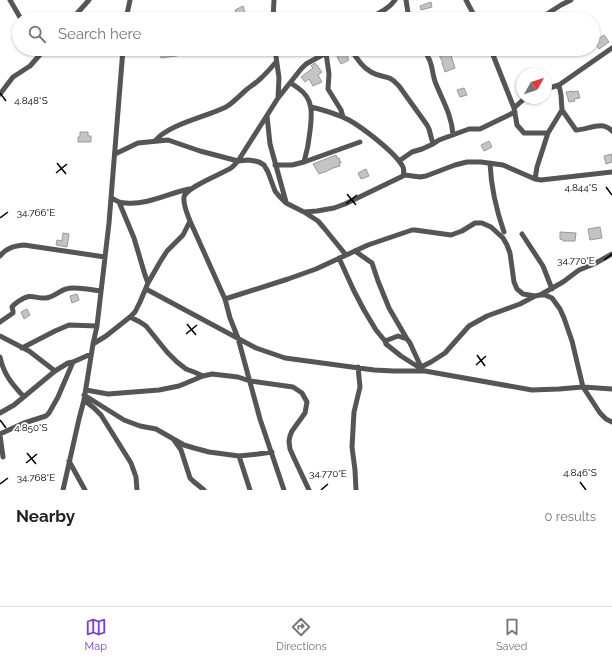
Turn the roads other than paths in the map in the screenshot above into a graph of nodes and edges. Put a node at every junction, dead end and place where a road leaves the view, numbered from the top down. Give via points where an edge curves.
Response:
1 (10, 0) edge
2 (89, 0) edge
3 (130, 0) edge
4 (274, 0) edge
5 (395, 0) edge
6 (406, 0) edge
7 (466, 0) edge
8 (571, 0) edge
9 (17, 12) edge
10 (78, 12) edge
11 (127, 12) edge
12 (273, 12) edge
13 (381, 12) edge
14 (408, 12) edge
15 (472, 12) edge
16 (550, 12) edge
17 (612, 48) edge
18 (39, 56) edge
19 (122, 56) edge
20 (276, 56) edge
21 (320, 56) edge
22 (328, 56) edge
23 (356, 56) edge
24 (428, 56) edge
25 (493, 56) edge
26 (276, 62) junction
27 (290, 84) junction
28 (559, 85) junction
29 (552, 88) edge
30 (0, 94) edge
31 (278, 98) junction
32 (520, 104) edge
33 (311, 107) junction
34 (514, 110) junction
35 (562, 110) junction
36 (267, 116) junction
37 (343, 117) junction
38 (612, 131) edge
39 (548, 133) junction
40 (453, 135) junction
41 (155, 141) junction
42 (360, 142) dead end
43 (432, 144) junction
44 (115, 154) junction
45 (238, 161) junction
46 (399, 161) junction
47 (304, 162) junction
48 (490, 163) junction
49 (275, 165) junction
50 (612, 172) edge
51 (402, 176) junction
52 (536, 179) junction
53 (193, 188) junction
54 (112, 198) junction
55 (119, 202) junction
56 (286, 203) junction
57 (304, 212) junction
58 (190, 221) junction
59 (504, 232) dead end
60 (522, 234) dead end
61 (355, 251) junction
62 (612, 254) edge
63 (346, 255) junction
64 (0, 256) edge
65 (105, 257) junction
66 (339, 258) junction
67 (148, 283) junction
68 (146, 289) junction
69 (552, 289) junction
70 (100, 291) junction
71 (538, 296) junction
72 (225, 299) junction
73 (130, 317) junction
74 (0, 322) edge
75 (97, 326) junction
76 (0, 336) edge
77 (238, 338) junction
78 (407, 339) junction
79 (385, 341) junction
80 (93, 344) junction
81 (22, 348) junction
82 (0, 351) edge
83 (91, 354) junction
84 (0, 356) edge
85 (73, 362) junction
86 (358, 367) junction
87 (422, 369) junction
88 (55, 371) junction
89 (203, 376) junction
90 (250, 382) junction
91 (583, 387) junction
92 (612, 389) edge
93 (85, 395) junction
94 (24, 397) junction
95 (0, 413) edge
96 (612, 422) edge
97 (0, 434) edge
98 (173, 439) junction
99 (272, 452) junction
100 (239, 456) junction
101 (3, 457) dead end
102 (69, 461) junction
103 (63, 490) edge
104 (85, 490) edge
105 (137, 490) edge
106 (204, 490) edge
107 (250, 490) edge
108 (284, 490) edge
109 (310, 490) edge
110 (356, 490) edge

1 - 9 street
2 - 10 street
3 - 11 street
4 - 12 street
5 - 13 street
6 - 14 street
7 - 15 street
8 - 16 street
17 - 28 street
18 - 30 street via 30,66 13,77
19 - 44 street
20 - 26 street
21 - 27 street via 306,64
22 - 37 street via 328,90
23 - 43 street via 367,70 395,81 427,125
24 - 40 street via 448,110
25 - 34 street
26 - 31 street
26 - 41 street via 232,103 163,133
27 - 31 street
27 - 33 street via 303,92
28 - 29 street
28 - 35 street
31 - 36 street
32 - 34 street
33 - 37 street
33 - 47 street via 308,149
34 - 39 street via 517,124 524,133
34 - 40 street via 480,129 469,129
35 - 38 street via 576,130 596,126 606,127
35 - 39 street
36 - 45 street
36 - 49 street
37 - 46 street via 377,139
39 - 52 street via 537,167
40 - 43 street
41 - 44 street via 135,144
41 - 45 street via 168,140
42 - 47 street
43 - 46 street via 412,152
44 - 54 street
45 - 53 street via 231,168
45 - 56 street via 255,160 264,166
46 - 51 street via 404,170
47 - 49 street
48 - 51 street via 467,162 426,176
48 - 52 street via 507,166
48 - 59 street via 493,197
49 - 56 street
50 - 52 street
51 - 57 street via 345,204 321,211
53 - 55 street via 140,203
53 - 58 street via 187,192 184,199
54 - 55 street
54 - 65 street
55 - 67 street
56 - 57 street
57 - 63 street via 324,228
58 - 67 street via 182,235 167,251
58 - 72 street
60 - 69 street via 542,266
61 - 63 street
61 - 71 street via 412,230 450,235 473,224 482,223 491,227 507,245 517,289 523,294
61 - 78 street via 372,263 389,308
62 - 69 street via 579,270
63 - 66 street
64 - 65 street via 10,248 24,245
65 - 70 street
66 - 72 street via 288,280
66 - 79 street via 364,310
67 - 68 street
68 - 73 street
68 - 77 street
69 - 71 street
70 - 74 street via 73,288 46,298 26,296 14,304 13,313
70 - 75 street
71 - 87 street via 469,326 445,353
71 - 91 street via 552,298 558,305 572,341
72 - 77 street
73 - 80 street
73 - 89 street via 146,326 177,362
75 - 80 street
75 - 81 street via 69,325
76 - 81 street
77 - 86 street via 256,348 285,358
77 - 90 street
78 - 79 street via 398,336
78 - 87 street
79 - 87 street via 393,351
80 - 83 street
81 - 88 street
82 - 84 street
83 - 85 street
83 - 93 street
84 - 94 street via 6,375
85 - 88 street
85 - 97 street via 58,397 46,416
86 - 87 street via 394,371
86 - 110 street via 360,387 354,412 352,447
87 - 91 street via 532,390
88 - 94 street
89 - 90 street via 212,374 238,377
89 - 93 street via 179,386 159,390
90 - 99 street
90 - 109 street via 293,387 304,396 307,402 305,413 292,431 289,441 290,449
91 - 92 street
91 - 96 street via 600,413
93 - 98 street via 124,420 156,429
93 - 102 street
93 - 105 street via 101,415 131,463
94 - 95 street
97 - 101 street
98 - 100 street via 202,451
98 - 106 street via 181,450 190,478
99 - 100 street
99 - 108 street
100 - 107 street
102 - 103 street
102 - 104 street

